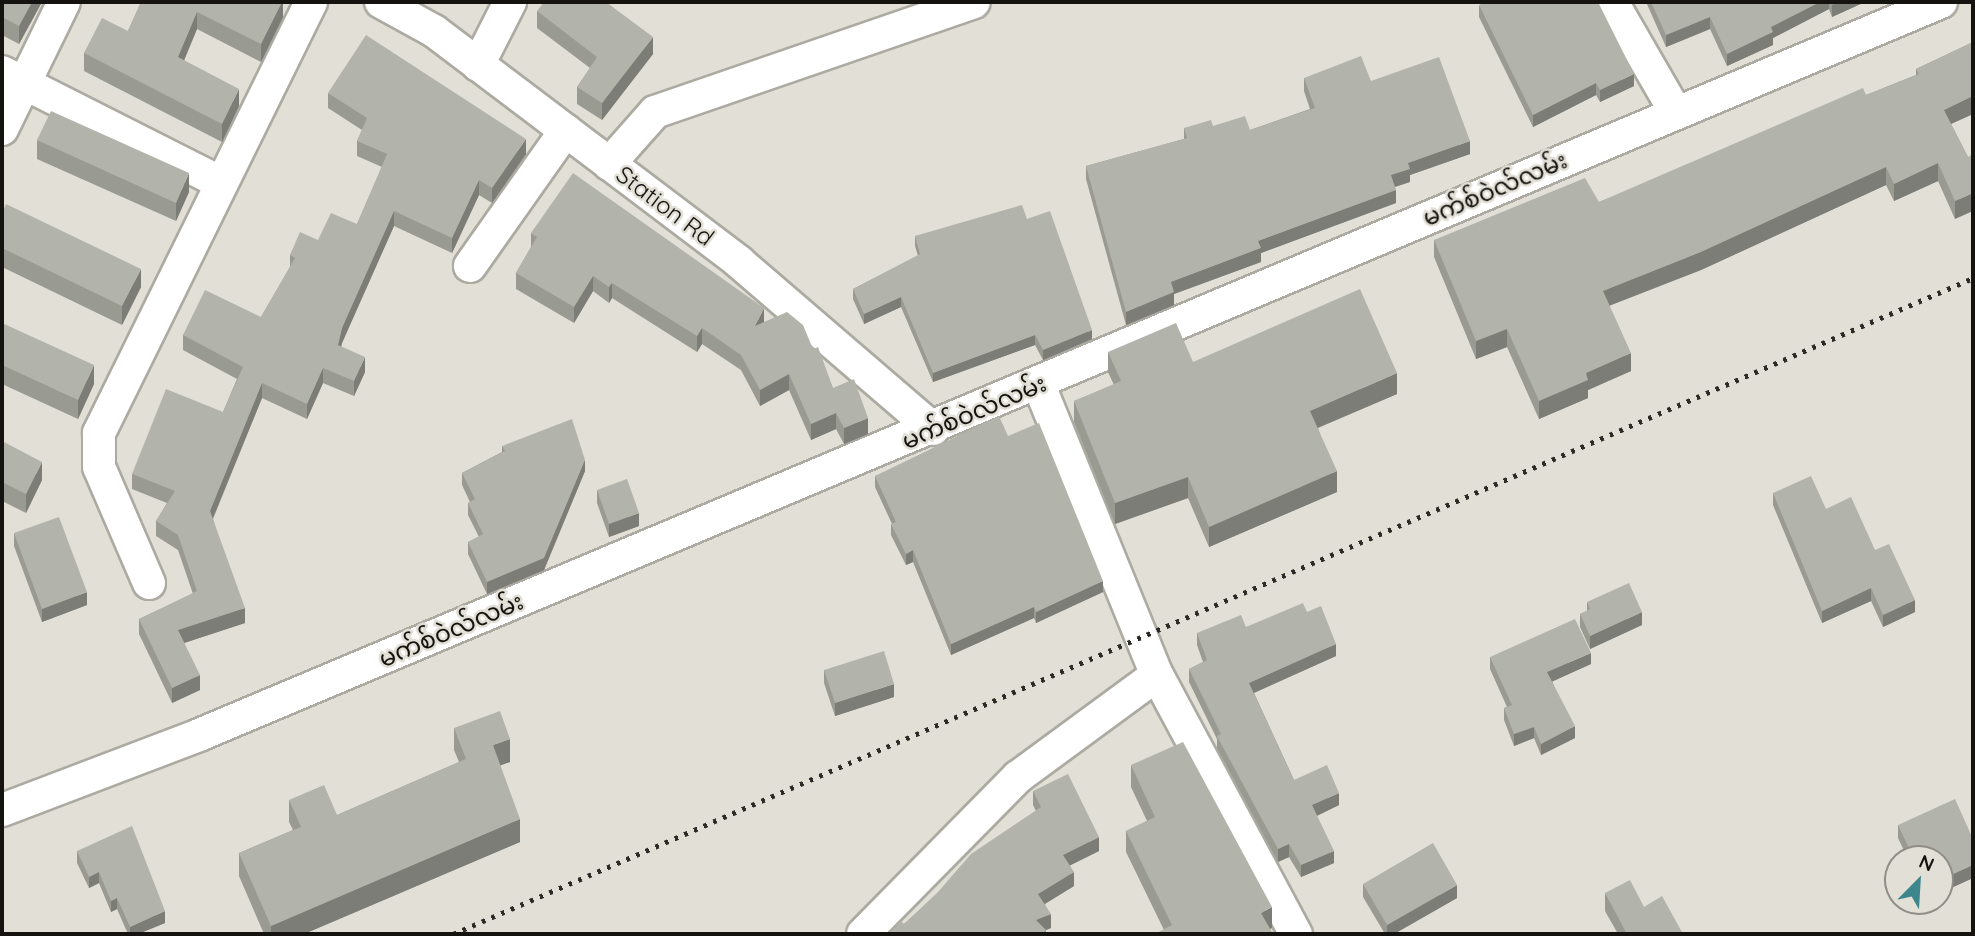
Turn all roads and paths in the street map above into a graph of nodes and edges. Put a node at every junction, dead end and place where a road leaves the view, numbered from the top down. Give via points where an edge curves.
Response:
1 (64, 2) edge
2 (311, 2) edge
3 (381, 2) edge
4 (510, 2) edge
5 (974, 2) edge
6 (1612, 2) edge
7 (1941, 2) edge
8 (478, 65) junction
9 (13, 78) edge
10 (1675, 111) junction
11 (2, 129) edge
12 (566, 130) junction
13 (609, 164) junction
14 (222, 183) junction
15 (470, 266) dead end
16 (1039, 385) junction
17 (933, 429) junction
18 (149, 583) dead end
19 (1157, 674) junction
20 (2, 810) edge
21 (863, 934) edge
22 (1296, 934) edge

1 - 9 street
2 - 14 street
3 - 8 street, Station Rd via 434,31
4 - 8 street
5 - 13 street via 656,112
6 - 10 street
7 - 10 street, မက်စ်ဝဲလ်လမ်း
8 - 12 street, Station Rd
9 - 11 street
9 - 14 street
10 - 16 street, မက်စ်ဝဲလ်လမ်း
12 - 13 street, Station Rd
12 - 15 street
13 - 17 street, Station Rd via 749,270
14 - 18 street via 99,433 99,467
16 - 17 street, မက်စ်ဝဲလ်လမ်း
16 - 19 street
17 - 20 street, မက်စ်ဝဲလ်လမ်း via 212,730
19 - 21 street via 1018,777
19 - 22 street

